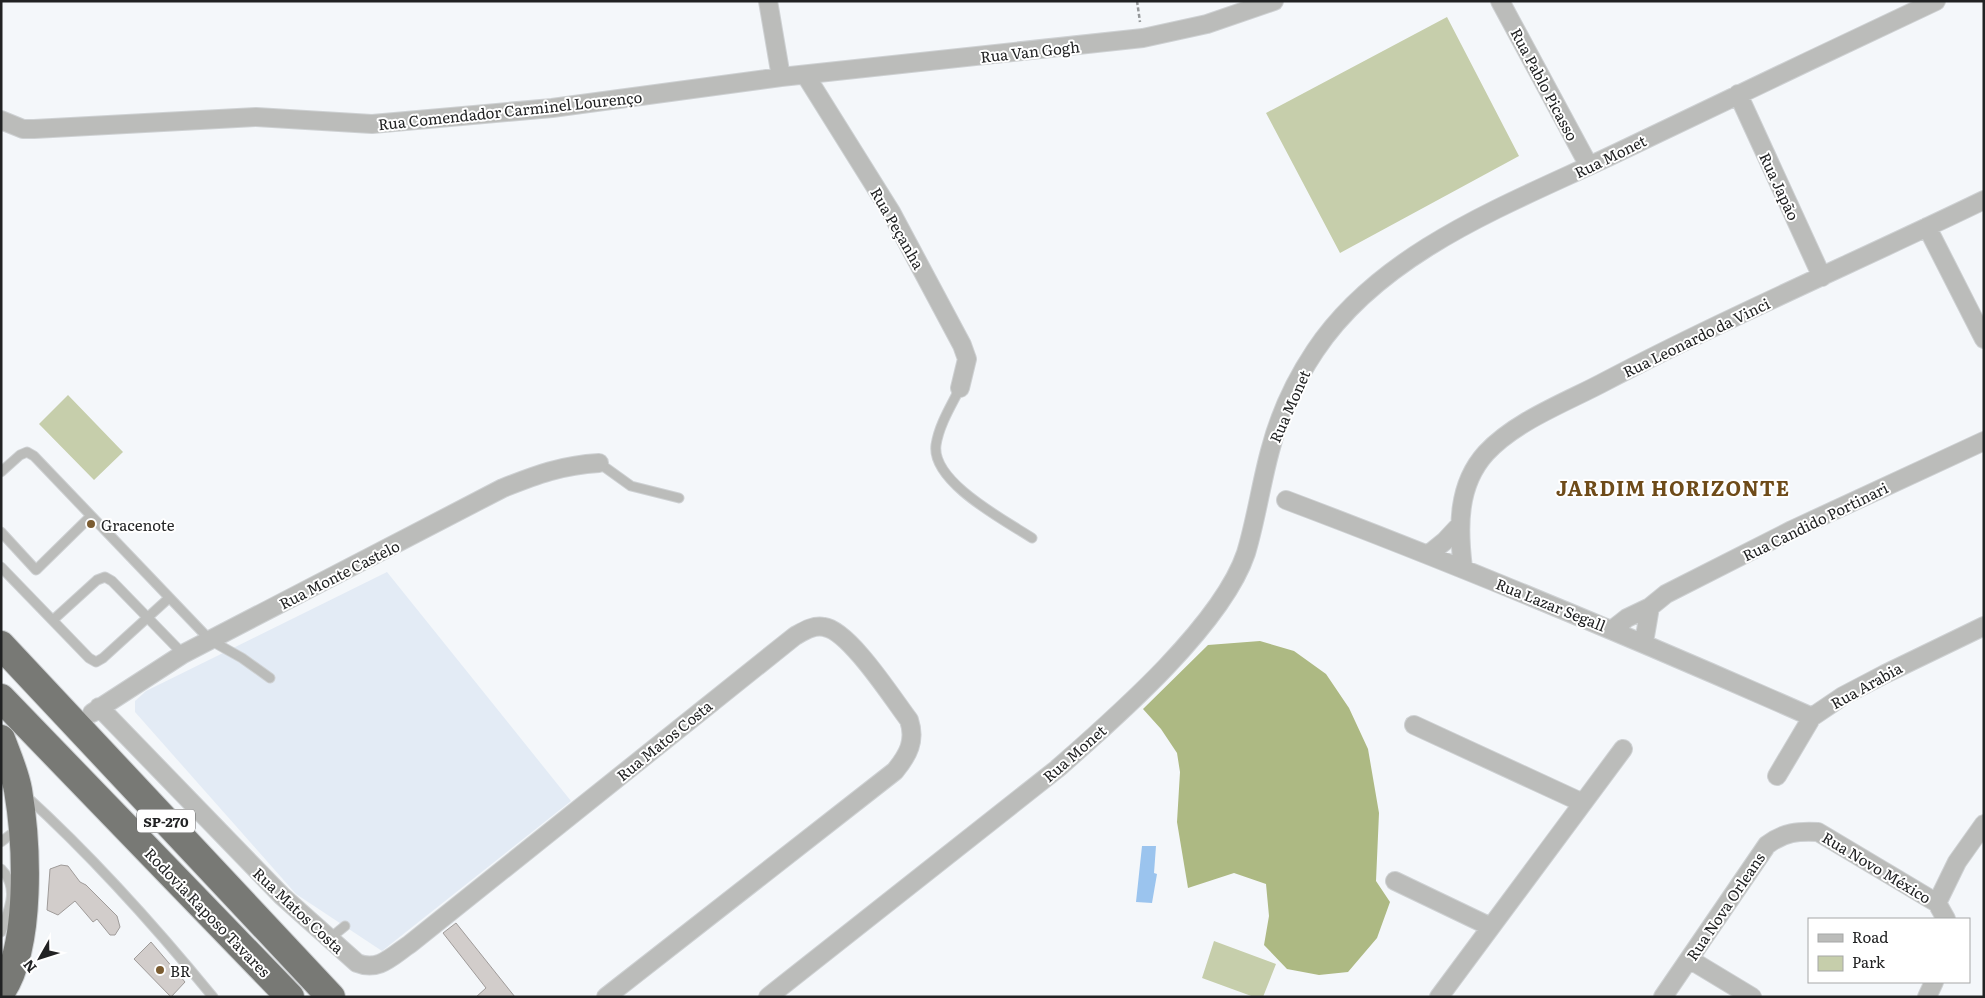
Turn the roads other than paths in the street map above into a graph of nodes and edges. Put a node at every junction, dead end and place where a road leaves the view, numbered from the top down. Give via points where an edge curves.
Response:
1 (768, 1) edge
2 (1274, 1) edge
3 (1500, 1) edge
4 (1936, 1) edge
5 (806, 76) junction
6 (780, 77) junction
7 (1738, 94) junction
8 (1, 120) edge
9 (1590, 166) junction
10 (1984, 200) edge
11 (1927, 227) junction
12 (1822, 277) junction
13 (1984, 339) edge
14 (960, 388) joint
15 (1984, 441) edge
16 (599, 463) joint
17 (1, 472) edge
18 (679, 498) dead end
19 (1286, 500) dead end
20 (91, 516) junction
21 (1459, 526) junction
22 (1, 532) edge
23 (1032, 538) dead end
24 (1429, 554) junction
25 (1, 567) edge
26 (1463, 568) junction
27 (169, 598) junction
28 (1650, 607) junction
29 (148, 617) junction
30 (53, 620) junction
31 (1984, 626) edge
32 (1613, 629) junction
33 (210, 640) junction
34 (1644, 642) junction
35 (1, 645) edge
36 (183, 654) junction
37 (270, 678) dead end
38 (1, 698) edge
39 (57, 705) junction
40 (96, 710) junction
41 (1812, 717) junction
42 (1414, 724) dead end
43 (1, 739) edge
44 (92, 744) junction
45 (1623, 748) dead end
46 (1777, 776) dead end
47 (18, 788) junction
48 (1583, 803) junction
49 (1984, 824) edge
50 (1798, 831) joint
51 (11, 834) edge
52 (1, 869) edge
53 (1395, 881) dead end
54 (1937, 903) junction
55 (1945, 918) edge
56 (345, 926) dead end
57 (1491, 928) junction
58 (1, 932) edge
59 (329, 939) junction
60 (1689, 959) junction
61 (1, 992) edge
62 (213, 997) edge
63 (290, 997) edge
64 (331, 997) edge
65 (606, 997) edge
66 (768, 997) edge
67 (1439, 997) edge
68 (1663, 997) edge
69 (1752, 997) edge

1 - 6 street
2 - 5 street, Rua Van Gogh via 1207,24 1143,38
3 - 9 street, Rua Pablo Picasso
4 - 7 street, Rua Monet
5 - 6 street, Rua Van Gogh
5 - 14 street, Rua Peçanha via 891,212 962,345 967,359
6 - 8 street, Rua Comendador Carminel Lourenço via 552,108 372,124 256,117 34,130
7 - 9 street, Rua Monet
7 - 12 street, Rua Japão
9 - 66 street, Rua Monet via 1457,230 1387,275 1345,312 1316,350 1280,419 1246,553 1232,583 1188,641 1098,733 1057,769
10 - 11 street, Rua Leonardo da Vinci
11 - 12 street, Rua Leonardo da Vinci
11 - 13 street
12 - 21 street, Rua Leonardo da Vinci via 1666,350 1527,422 1502,439 1486,454 1473,474 1462,502
14 - 23 lane via 935,447 942,467 959,490
15 - 28 street, Rua Candido Portinari via 1792,530 1666,594
16 - 18 lane via 631,486
16 - 33 street, Rua Monte Castelo via 548,470 502,488
17 - 20 lane via 27,452
19 - 24 street, Rua Lazar Segall
20 - 22 lane via 36,570
20 - 27 lane
21 - 24 street
21 - 26 street, Rua Leonardo da Vinci
24 - 26 street, Rua Lazar Segall
25 - 30 lane
26 - 32 street, Rua Lazar Segall
27 - 29 lane
27 - 33 lane
28 - 32 street, Rua Candido Portinari
28 - 34 street
29 - 30 lane via 104,577 96,580
29 - 30 lane via 96,662
29 - 36 lane
31 - 41 street, Rua Arabia via 1843,696
32 - 34 street, Rua Lazar Segall
33 - 36 street, Rua Monte Castelo
33 - 37 lane
34 - 41 street, Rua Lazar Segall
35 - 39 highway, Rodovia Raposo Tavares / SP-270
36 - 40 street, Rua Monte Castelo
38 - 63 highway, Rodovia Raposo Tavares / SP-270
39 - 40 street
39 - 44 highway, Rodovia Raposo Tavares / SP-270
40 - 44 street
40 - 59 street, Rua Matos Costa
41 - 46 street, Rua Arabia
42 - 48 street
43 - 47 highway
44 - 64 highway, Rodovia Raposo Tavares / SP-270
45 - 48 street
47 - 51 highway
47 - 62 lane via 84,853
48 - 57 street
49 - 54 street via 1957,862
50 - 54 street, Rua Novo México via 1818,832 1838,842
50 - 60 street, Rua Nova Orleans via 1782,835 1767,845
51 - 61 highway via 25,857 22,922 9,981
52 - 58 lane via 12,886 13,896
53 - 57 street
54 - 55 street, Rua Novo México
56 - 59 lane
57 - 67 street
59 - 65 street, Rua Matos Costa via 357,963 372,967 382,963 795,636 811,628 824,627 840,633 909,720 913,733 911,747 903,761 895,771
60 - 68 street, Rua Nova Orleans
60 - 69 street

